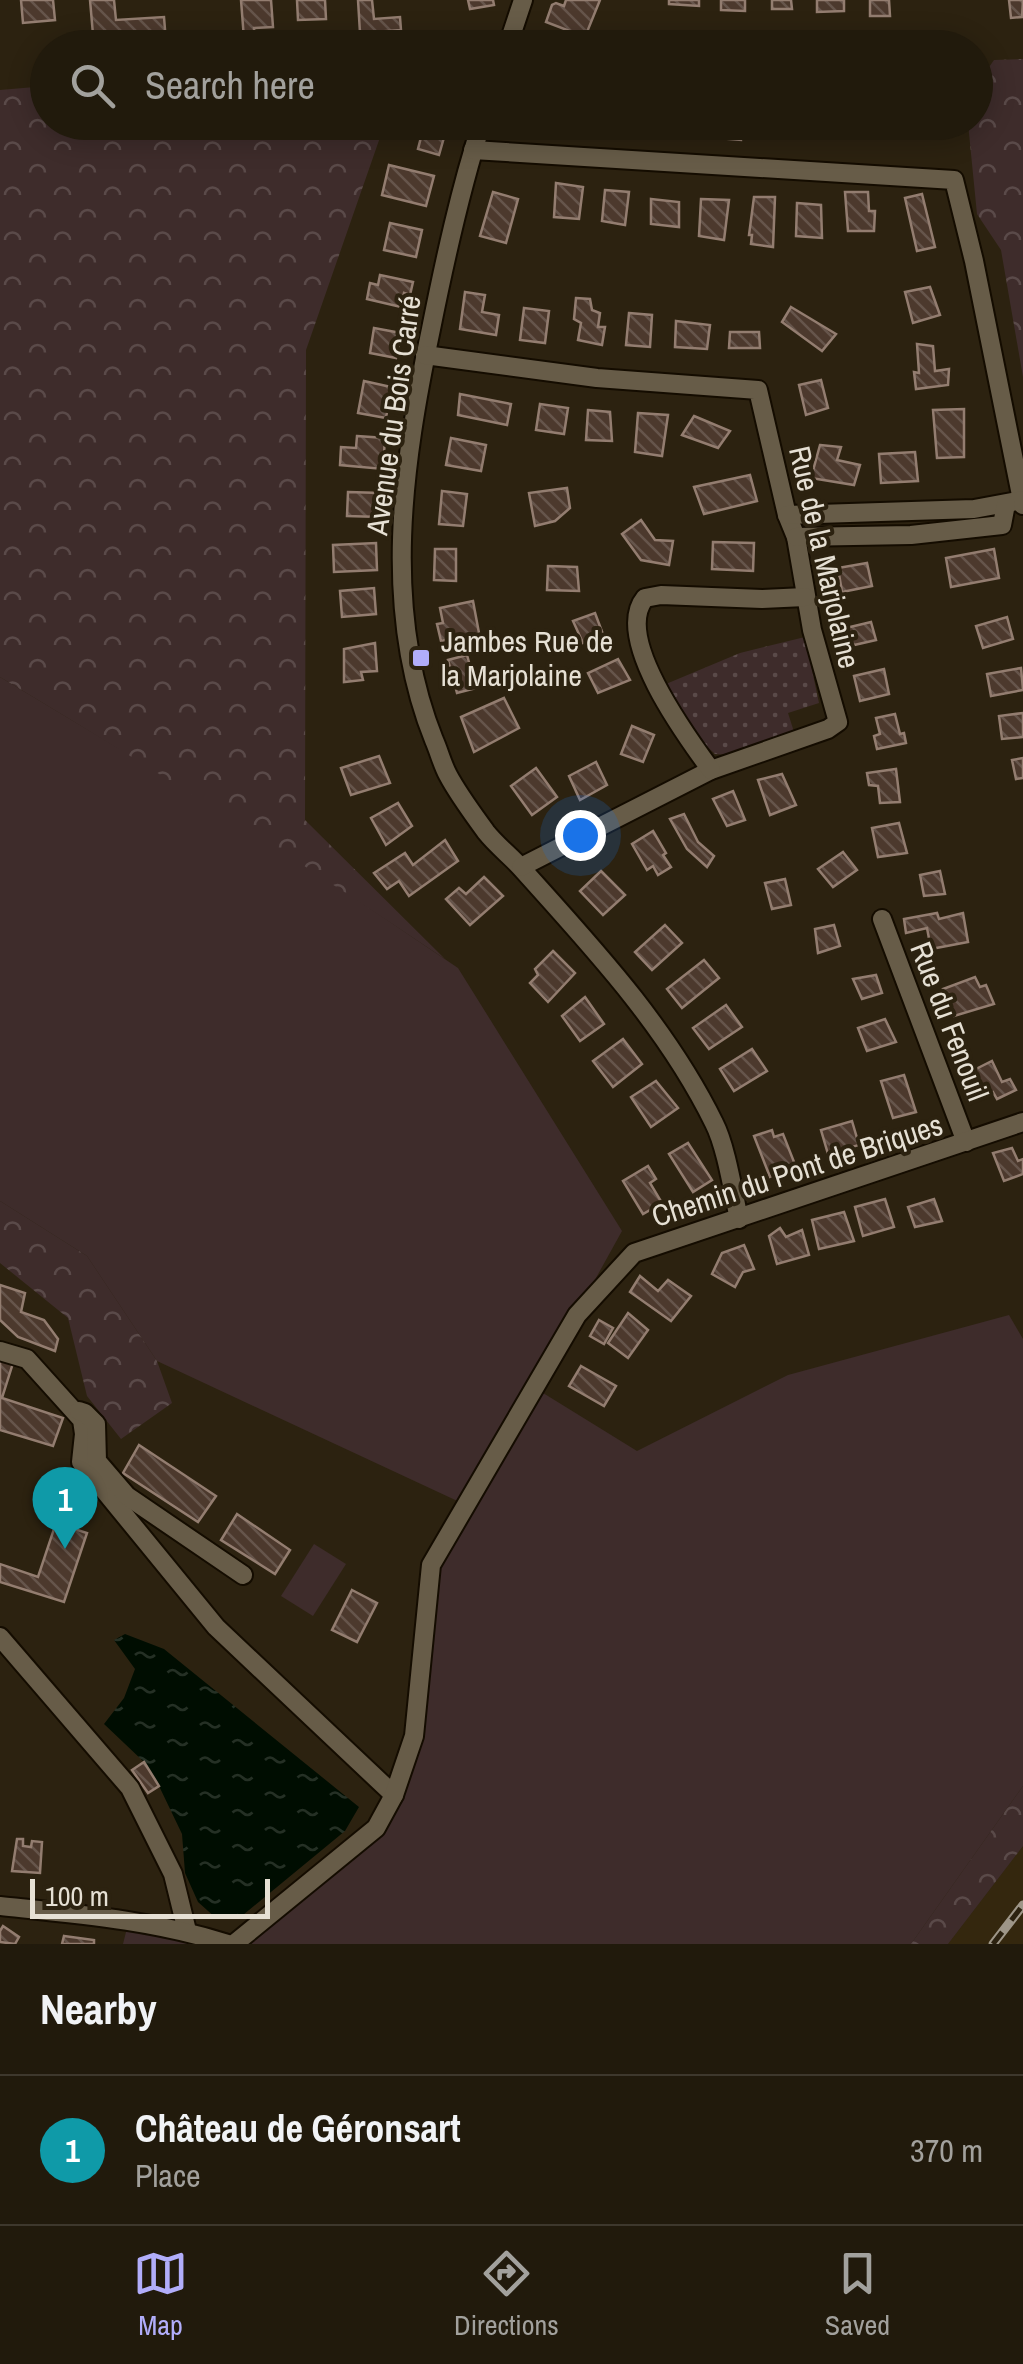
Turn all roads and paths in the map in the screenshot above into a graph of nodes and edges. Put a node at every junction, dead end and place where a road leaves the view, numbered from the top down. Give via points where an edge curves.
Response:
1 (523, 0) edge
2 (513, 30) edge
3 (476, 140) edge
4 (473, 150) junction
5 (425, 355) junction
6 (1018, 502) edge
7 (787, 514) junction
8 (796, 537) junction
9 (805, 597) junction
10 (712, 770) junction
11 (521, 867) junction
12 (882, 919) dead end
13 (1023, 1122) edge
14 (966, 1142) junction
15 (739, 1219) junction
16 (0, 1351) edge
17 (74, 1409) junction
18 (243, 1574) dead end
19 (0, 1637) edge
20 (394, 1794) junction
21 (0, 1906) edge
22 (187, 1931) junction
23 (231, 1944) edge

1 - 2 street
3 - 4 street, Avenue du Bois Carré
4 - 5 street, Avenue du Bois Carré
4 - 6 street via 954,180
5 - 7 street, Rue de la Marjolaine via 758,390
5 - 11 street, Avenue du Bois Carré via 400,568 407,643 423,712 448,775 488,834
6 - 7 street
6 - 8 street via 1002,525 911,536
7 - 8 street, Rue de la Marjolaine
8 - 9 street, Rue de la Marjolaine
9 - 10 street, Rue de la Marjolaine via 838,722
9 - 10 street via 662,595 638,606 641,646 656,688
10 - 11 street, Rue de la Marjolaine
11 - 15 street, Avenue du Bois Carré via 615,972 667,1043 716,1127
12 - 14 street, Rue du Fenouil
13 - 14 street, Chemin du Pont de Briques
14 - 15 street, Chemin du Pont de Briques
15 - 20 street, Chemin du Pont de Briques via 634,1253 576,1315 430,1565 414,1736
16 - 17 street via 28,1359
17 - 18 street via 96,1424 97,1461 128,1496
17 - 20 street via 82,1420 82,1462 194,1602
19 - 22 street via 130,1788 172,1874
20 - 23 street, Chemin du Pont de Briques via 376,1828
21 - 22 street
22 - 23 street

